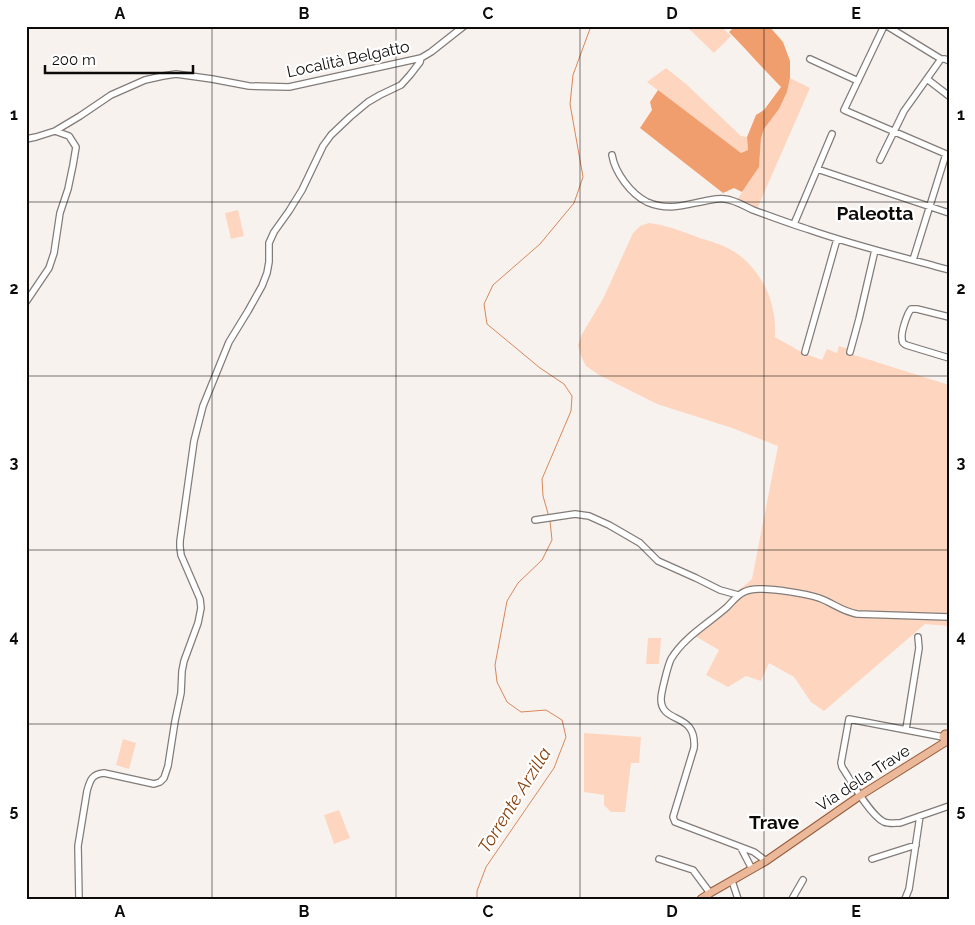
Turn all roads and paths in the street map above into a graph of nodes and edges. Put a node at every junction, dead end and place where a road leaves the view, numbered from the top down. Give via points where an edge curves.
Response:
1 (464, 26) edge
2 (886, 26) edge
3 (421, 58) junction
4 (941, 58) junction
5 (810, 59) dead end
6 (949, 61) edge
7 (926, 79) junction
8 (858, 81) junction
9 (949, 96) edge
10 (55, 131) junction
11 (894, 132) junction
12 (832, 134) dead end
13 (26, 139) edge
14 (612, 155) dead end
15 (880, 160) dead end
16 (817, 169) junction
17 (929, 207) junction
18 (949, 213) edge
19 (794, 224) junction
20 (837, 239) junction
21 (875, 250) junction
22 (913, 260) junction
23 (949, 270) edge
24 (26, 302) edge
25 (949, 318) edge
26 (805, 352) dead end
27 (850, 352) dead end
28 (949, 358) edge
29 (535, 520) dead end
30 (738, 595) junction
31 (949, 617) edge
32 (918, 637) dead end
33 (906, 729) junction
34 (946, 738) edge
35 (860, 795) junction
36 (949, 806) edge
37 (920, 816) junction
38 (916, 845) junction
39 (741, 848) junction
40 (660, 859) dead end
41 (872, 860) dead end
42 (766, 861) junction
43 (752, 870) junction
44 (803, 880) dead end
45 (732, 881) junction
46 (710, 893) junction
47 (79, 899) edge
48 (701, 899) edge
49 (738, 899) edge
50 (792, 899) edge
51 (905, 899) edge

1 - 3 street
2 - 4 street
2 - 8 street
3 - 10 street, Località Belgatto via 289,87 249,86 176,74 163,76 111,95
3 - 47 street via 410,76 350,116 323,146 302,190 274,232 262,286 221,359 196,434 183,512 180,547 198,590 200,608 184,661 182,693 168,766 164,778 154,784 104,774 98,774 89,782 78,846
4 - 6 street
4 - 7 street
5 - 8 street
7 - 9 street
7 - 11 street
8 - 11 street via 844,110
10 - 13 street, Località Belgatto
10 - 24 street via 69,136 76,147 73,165 52,260
11 - 15 street
11 - 17 street via 946,154
12 - 16 street
14 - 19 street via 623,180 646,202 671,208 725,199
16 - 17 street
16 - 19 street
17 - 18 street
17 - 22 street
19 - 20 street
20 - 21 street
20 - 26 street
21 - 22 street
21 - 27 street
22 - 23 street
25 - 28 street via 911,309 901,338 906,345
29 - 30 street via 575,514 589,516 640,543 658,561
30 - 31 street via 758,589 815,597 857,614
30 - 39 street via 690,637 671,659 661,699 666,713 688,726 695,738 673,817 675,822
32 - 33 street
33 - 34 street
33 - 35 street via 848,719 841,763
34 - 35 main road, Via della Trave
35 - 37 street via 872,813 884,822 900,823
35 - 42 main road, Via della Trave
36 - 37 street
37 - 38 street
38 - 41 street
38 - 51 street
39 - 42 street via 758,854
39 - 43 street
40 - 46 street via 693,870
42 - 43 main road, Via della Trave
43 - 45 main road, Via della Trave
44 - 50 street
45 - 46 main road, Via della Trave
45 - 49 street
46 - 48 main road, Via della Trave

